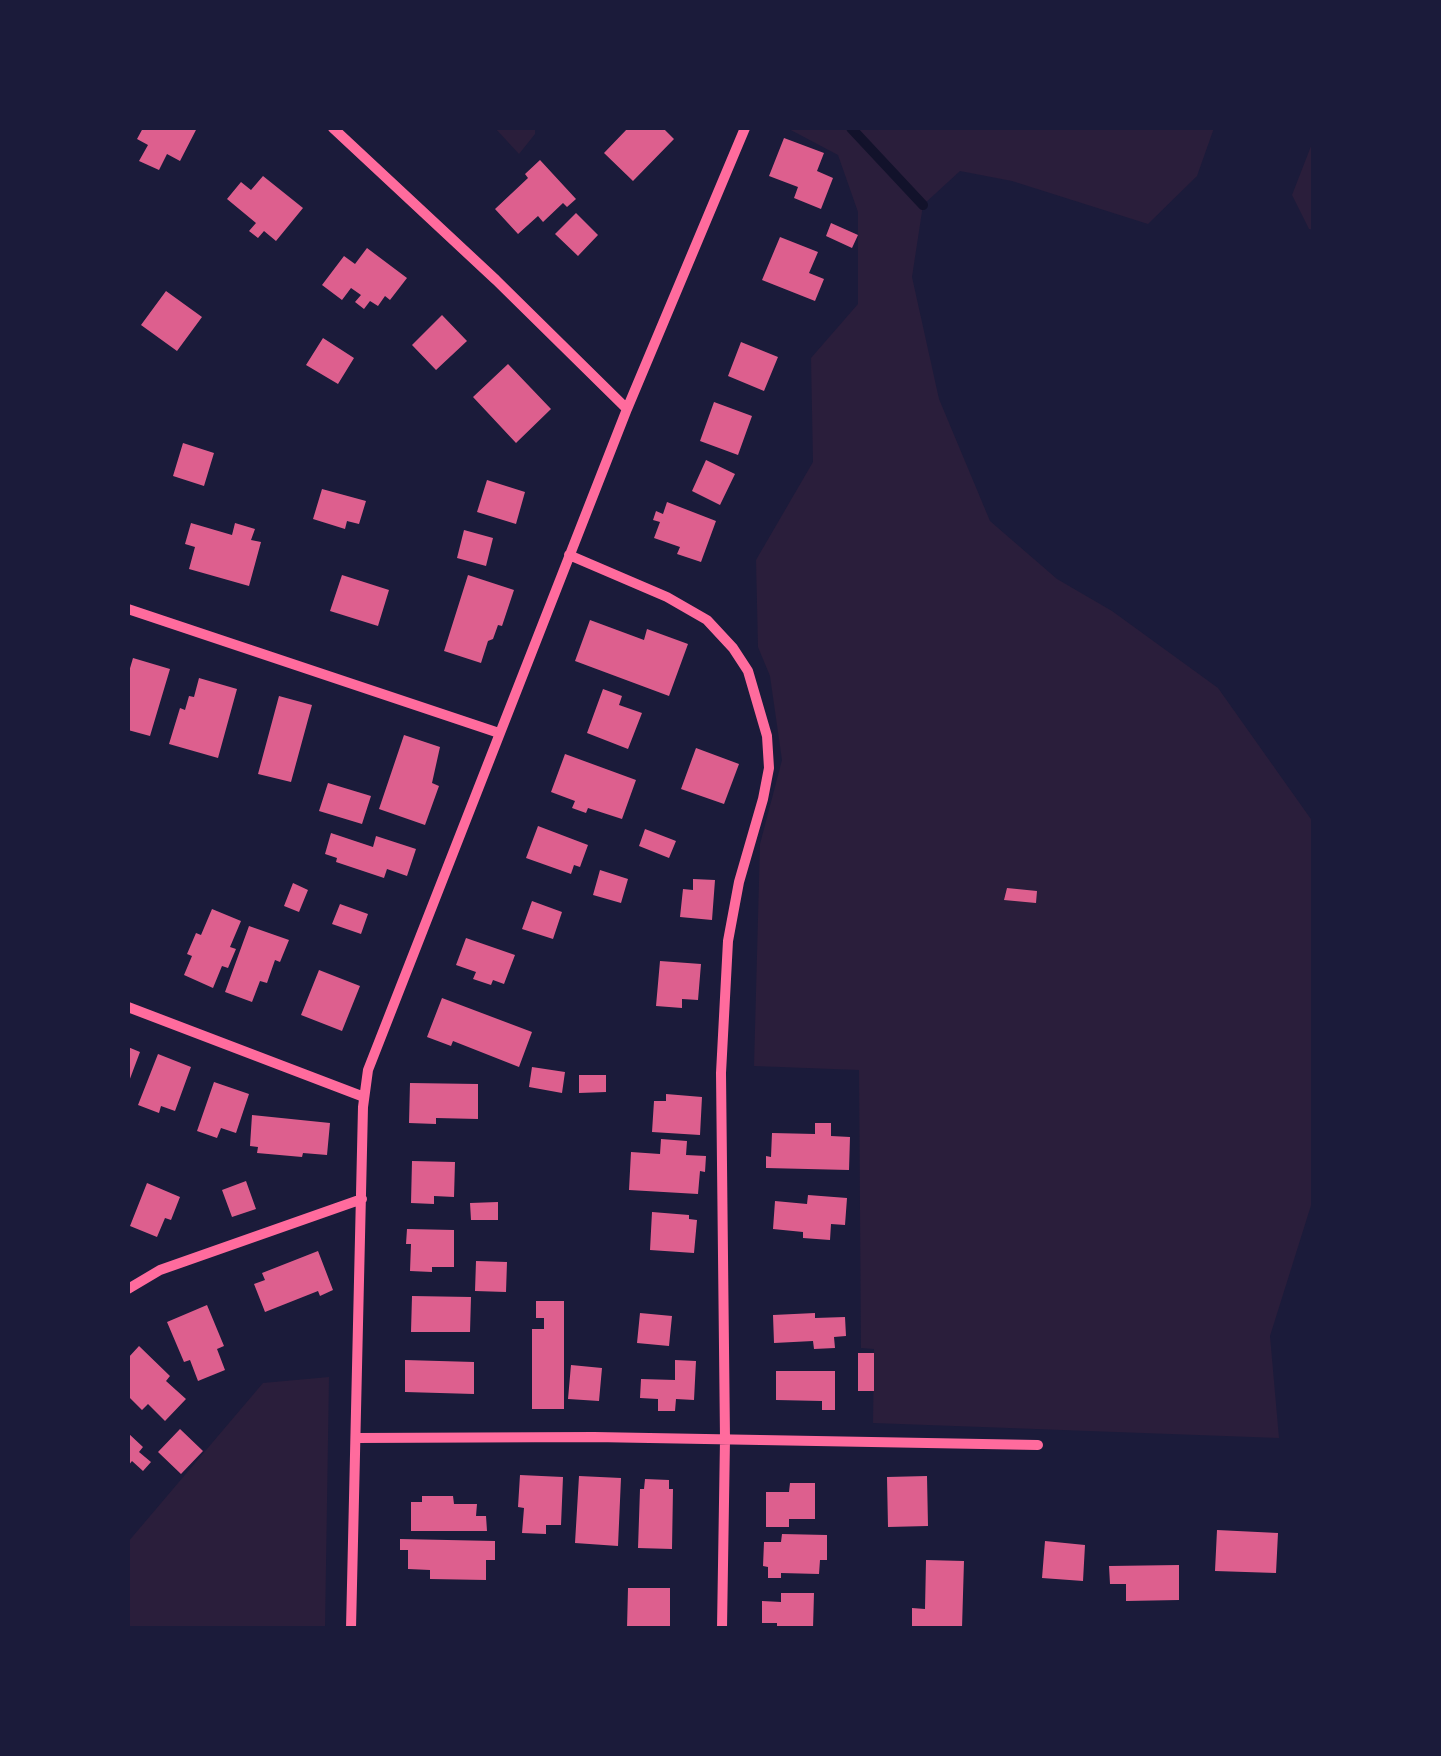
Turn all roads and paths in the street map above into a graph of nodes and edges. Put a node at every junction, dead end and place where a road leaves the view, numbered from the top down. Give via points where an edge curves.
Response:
1 (333, 128) edge
2 (745, 128) edge
3 (627, 409) junction
4 (569, 555) junction
5 (128, 610) edge
6 (499, 733) junction
7 (128, 1007) edge
8 (364, 1097) junction
9 (362, 1199) junction
10 (128, 1289) edge
11 (356, 1438) junction
12 (724, 1439) junction
13 (1038, 1444) dead end
14 (350, 1628) edge
15 (722, 1628) edge

1 - 3 street
2 - 3 street
3 - 4 street
4 - 6 street
4 - 12 street via 707,620 748,671 767,736 763,799 728,940 721,1073
5 - 6 street
6 - 8 street via 382,1028
7 - 8 street
8 - 9 street
9 - 10 street via 160,1270
9 - 11 street
11 - 12 street
11 - 14 street
12 - 13 street
12 - 15 street

